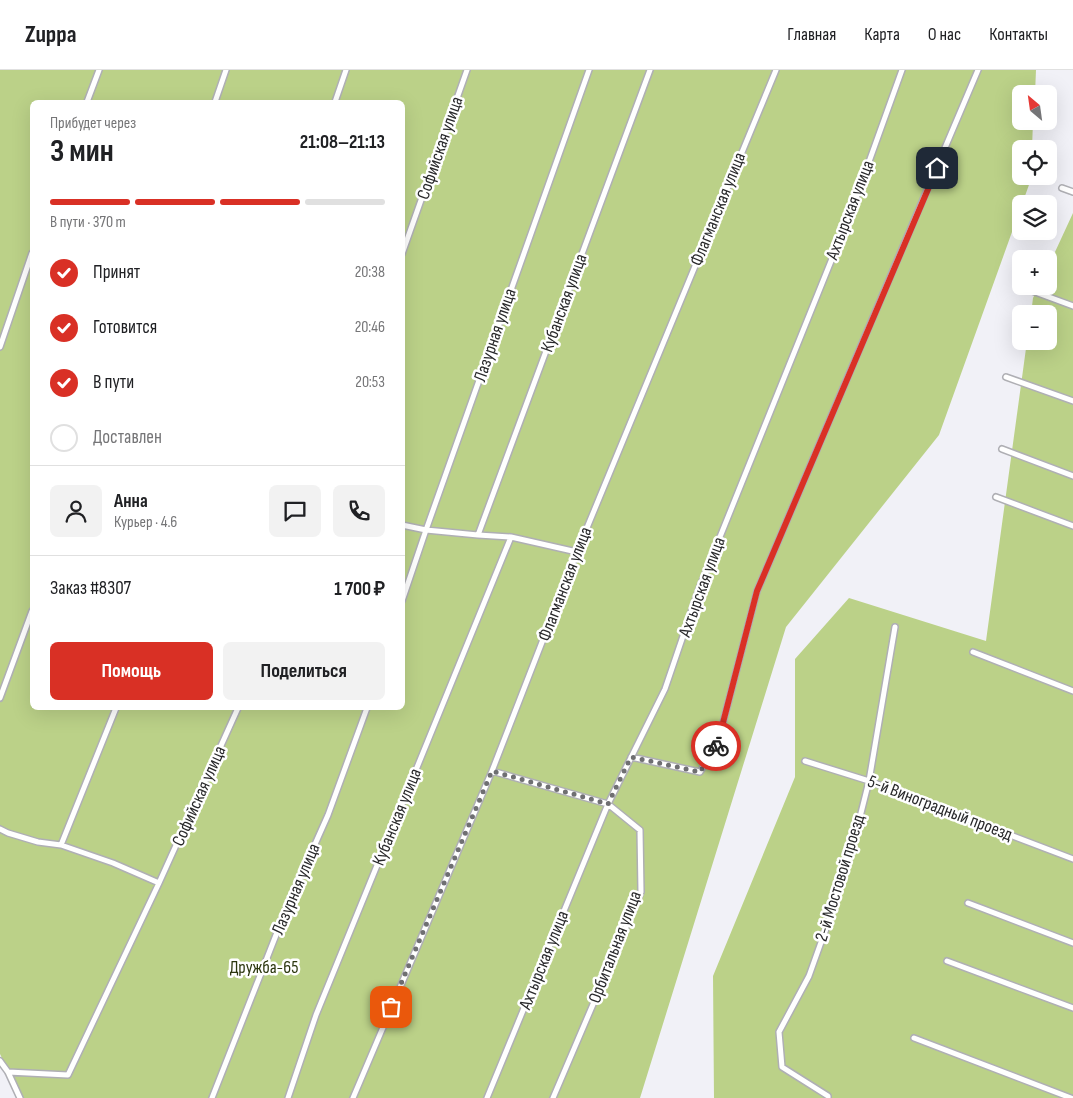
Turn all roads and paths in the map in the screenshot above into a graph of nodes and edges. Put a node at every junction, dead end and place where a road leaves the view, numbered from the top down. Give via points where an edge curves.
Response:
1 (99, 70) edge
2 (226, 70) edge
3 (346, 70) edge
4 (467, 70) edge
5 (589, 70) edge
6 (650, 70) edge
7 (776, 70) edge
8 (902, 70) edge
9 (978, 70) edge
10 (88, 100) edge
11 (216, 100) edge
12 (336, 100) edge
13 (1062, 188) dead end
14 (1073, 192) edge
15 (405, 246) edge
16 (30, 260) edge
17 (1043, 295) edge
18 (1073, 306) edge
19 (0, 346) edge
20 (1006, 377) dead end
21 (1073, 401) edge
22 (1002, 449) dead end
23 (1073, 476) edge
24 (996, 497) dead end
25 (405, 526) edge
26 (1073, 526) edge
27 (426, 530) junction
28 (478, 535) junction
29 (512, 537) junction
30 (577, 552) junction
31 (405, 592) edge
32 (30, 617) edge
33 (895, 627) dead end
34 (972, 652) dead end
35 (1073, 691) edge
36 (0, 698) edge
37 (115, 710) edge
38 (237, 710) edge
39 (366, 710) edge
40 (631, 757) junction
41 (805, 761) dead end
42 (492, 771) junction
43 (869, 781) junction
44 (608, 804) junction
45 (0, 829) edge
46 (61, 845) junction
47 (1073, 859) edge
48 (159, 883) junction
49 (968, 903) dead end
50 (1073, 943) edge
51 (947, 960) dead end
52 (1073, 1008) edge
53 (914, 1038) dead end
54 (0, 1061) edge
55 (8, 1072) junction
56 (20, 1098) edge
57 (212, 1098) edge
58 (288, 1098) edge
59 (352, 1098) edge
60 (488, 1098) edge
61 (553, 1098) edge
62 (828, 1098) edge
63 (1071, 1098) edge

1 - 10 lane
2 - 11 lane
3 - 12 lane
4 - 15 lane, Софийская улица
5 - 27 lane, Лазурная улица
6 - 28 lane, Кубанская улица
7 - 30 lane, Флагманская улица
8 - 40 lane, Ахтырская улица via 852,209 698,589 665,689
9 - 40 lane via 757,591 718,742 700,772
13 - 14 lane
16 - 19 lane
17 - 18 lane
20 - 21 lane
22 - 23 lane
24 - 26 lane
25 - 27 lane
27 - 28 lane
27 - 31 lane, Лазурная улица
28 - 29 lane
29 - 30 lane
29 - 58 lane, Кубанская улица via 316,1015
30 - 42 lane, Флагманская улица
32 - 36 lane
33 - 43 lane, 2-й Мостовой проезд
34 - 35 lane
37 - 46 lane
38 - 48 lane, Софийская улица
39 - 57 lane, Лазурная улица via 328,814 287,907
40 - 44 lane, Ахтырская улица
41 - 43 lane, 5-й Виноградный проезд
42 - 44 lane, Орбитальная улица
42 - 59 lane, Флагманская улица
43 - 47 lane, 5-й Виноградный проезд
43 - 62 lane, 2-й Мостовой проезд via 852,849 809,976 779,1032 782,1067
44 - 60 lane, Ахтырская улица
44 - 61 lane, Орбитальная улица via 640,830 641,892
45 - 46 lane via 38,842
46 - 48 lane
48 - 55 lane, Софийская улица via 68,1075
49 - 50 lane
51 - 52 lane
53 - 63 lane
54 - 55 lane
55 - 56 lane

